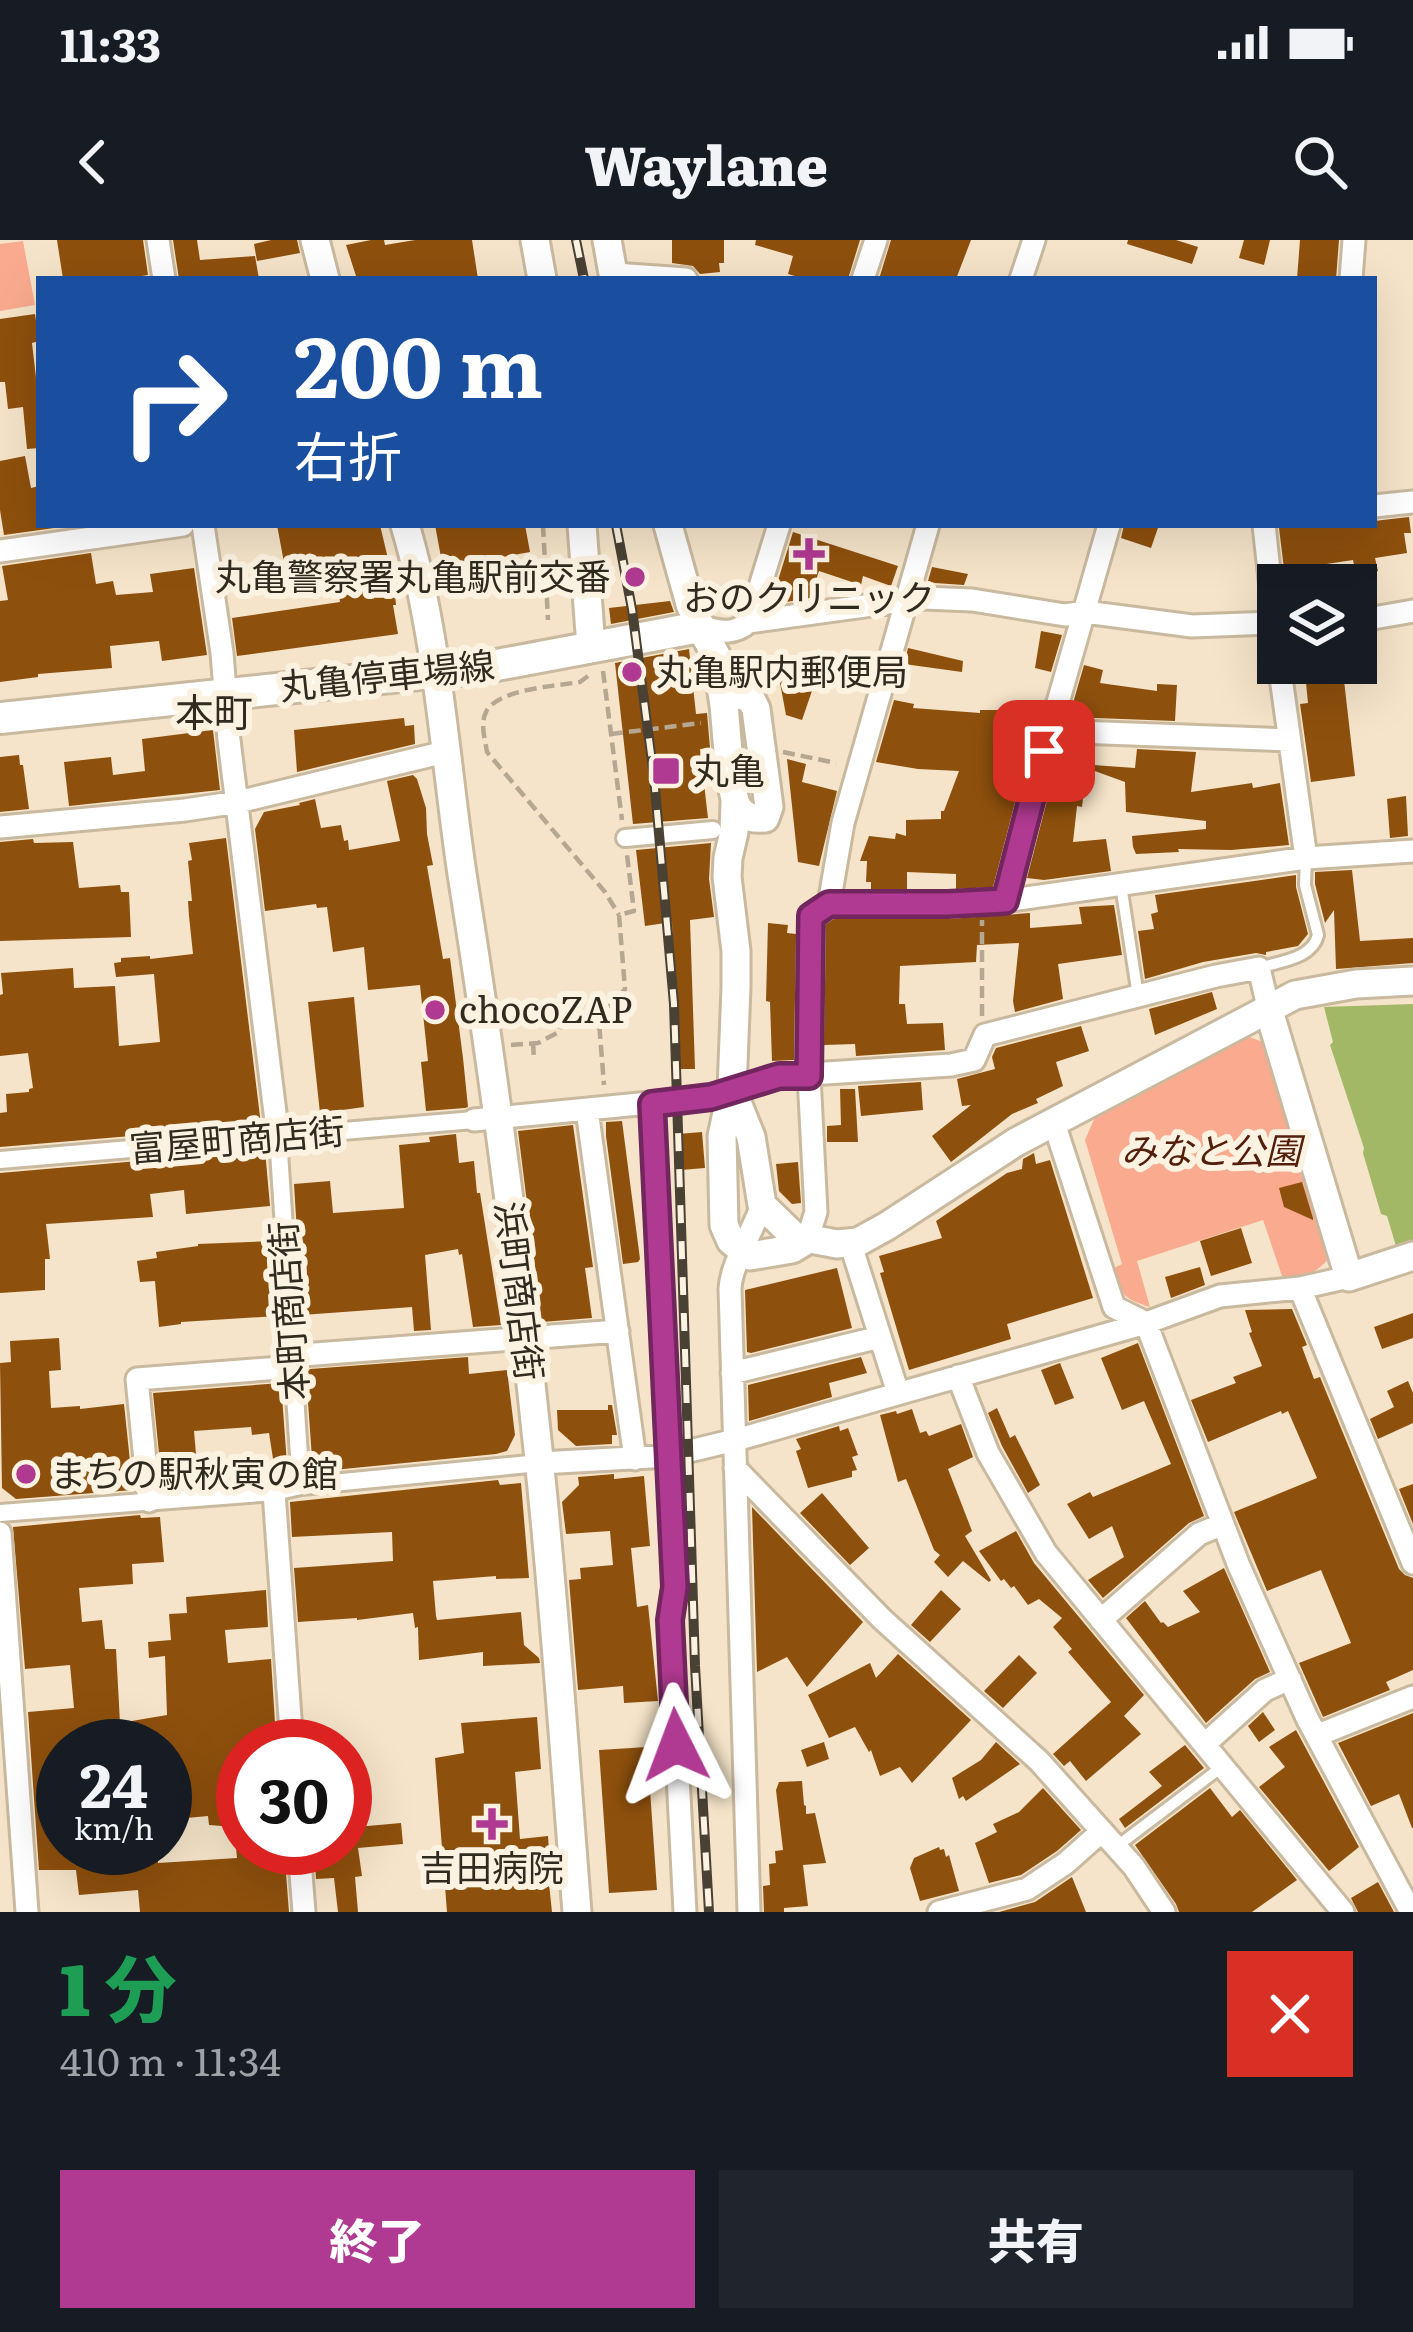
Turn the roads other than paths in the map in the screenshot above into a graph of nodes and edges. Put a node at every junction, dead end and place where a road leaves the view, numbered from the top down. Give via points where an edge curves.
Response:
1 (158, 240) edge
2 (315, 240) edge
3 (535, 240) edge
4 (607, 240) edge
5 (876, 240) edge
6 (1034, 240) edge
7 (1354, 240) edge
8 (164, 276) edge
9 (324, 276) edge
10 (541, 276) edge
11 (614, 276) edge
12 (864, 276) edge
13 (1022, 276) edge
14 (1351, 276) edge
15 (1413, 502) edge
16 (1377, 506) edge
17 (162, 528) edge
18 (203, 528) edge
19 (406, 528) edge
20 (582, 528) edge
21 (669, 528) edge
22 (778, 528) edge
23 (927, 528) edge
24 (1108, 528) edge
25 (1264, 528) edge
26 (0, 551) edge
27 (1268, 564) edge
28 (906, 600) junction
29 (1413, 611) edge
30 (1084, 612) junction
31 (1377, 617) edge
32 (749, 622) junction
33 (700, 627) junction
34 (1257, 634) edge
35 (590, 647) junction
36 (432, 664) junction
37 (1282, 684) edge
38 (226, 694) junction
39 (755, 704) junction
40 (724, 705) junction
41 (0, 718) edge
42 (1050, 731) junction
43 (1289, 740) junction
44 (445, 752) junction
45 (735, 801) junction
46 (238, 802) junction
47 (769, 812) junction
48 (0, 827) edge
49 (712, 830) dead end
50 (625, 838) road end
51 (1413, 851) edge
52 (1306, 858) junction
53 (1120, 884) junction
54 (731, 898) junction
55 (994, 901) junction
56 (829, 904) junction
57 (1259, 968) junction
58 (1413, 981) edge
59 (1138, 996) junction
60 (1269, 1011) junction
61 (809, 1076) junction
62 (732, 1090) junction
63 (652, 1104) junction
64 (596, 1109) junction
65 (486, 1119) junction
66 (1054, 1123) junction
67 (278, 1137) junction
68 (0, 1160) edge
69 (762, 1205) junction
70 (807, 1240) junction
71 (850, 1242) junction
72 (742, 1252) junction
73 (1413, 1256) edge
74 (1349, 1277) junction
75 (1300, 1288) junction
76 (1147, 1323) junction
77 (617, 1331) junction
78 (880, 1337) junction
79 (526, 1338) junction
80 (293, 1367) junction
81 (732, 1373) junction
82 (958, 1376) junction
83 (898, 1393) junction
84 (733, 1440) junction
85 (669, 1456) junction
86 (635, 1459) junction
87 (540, 1463) junction
88 (735, 1468) junction
89 (301, 1486) junction
90 (274, 1492) junction
91 (148, 1502) junction
92 (0, 1513) edge
93 (1223, 1525) junction
94 (0, 1533) edge
95 (1412, 1557) edge
96 (1101, 1619) junction
97 (1290, 1679) junction
98 (1413, 1697) edge
99 (290, 1719) edge
100 (1318, 1735) junction
101 (1205, 1744) junction
102 (1223, 1766) junction
103 (1109, 1839) junction
104 (301, 1875) edge
105 (27, 1912) edge
106 (304, 1912) edge
107 (577, 1912) edge
108 (685, 1912) edge
109 (749, 1912) edge
110 (939, 1912) edge
111 (1164, 1912) edge
112 (1343, 1912) edge
113 (1411, 1912) edge

1 - 8 street
2 - 9 street
3 - 10 street
4 - 11 street
5 - 12 street
6 - 13 street
7 - 14 street
15 - 16 street
17 - 26 street
18 - 38 street
19 - 36 street, 浜町商店街
20 - 35 street
21 - 33 street
22 - 32 street
23 - 28 street
24 - 30 street
25 - 27 street
28 - 30 street
28 - 32 street
28 - 56 street via 843,823
29 - 31 street
30 - 34 street
30 - 42 street
32 - 33 street via 730,633
33 - 35 main road, 丸亀停車場線
33 - 39 street via 734,661
33 - 40 street via 716,655
35 - 36 main road, 丸亀停車場線 via 486,667
36 - 38 main road, 丸亀停車場線
36 - 44 street, 浜町商店街
37 - 43 street
38 - 41 main road, 丸亀停車場線
38 - 46 street
39 - 40 street via 739,694
39 - 47 street
40 - 45 street
42 - 43 street
42 - 55 street
43 - 52 street
44 - 46 street
44 - 65 street, 浜町商店街
45 - 47 street via 751,818
45 - 54 street
46 - 48 street
46 - 67 street
47 - 54 street via 742,856
49 - 50 street
51 - 52 street
52 - 53 street
52 - 57 lane via 1317,943
53 - 55 street
53 - 59 lane
54 - 62 street
55 - 56 street
56 - 61 street via 811,916
57 - 59 street
57 - 60 street
58 - 60 street via 1319,990
59 - 61 street via 984,1037 974,1060
60 - 66 street
60 - 74 street
61 - 62 street
61 - 70 street via 816,1212
62 - 63 street
62 - 69 street via 751,1137
62 - 72 street via 722,1136 724,1225
63 - 64 street
63 - 85 street
64 - 65 street
64 - 77 street
65 - 67 street, 富屋町商店街
65 - 79 street, 浜町商店街
66 - 71 street
66 - 76 street via 1114,1307
67 - 68 street, 富屋町商店街
67 - 80 street, 本町商店街
69 - 70 street
69 - 72 street
70 - 71 street
70 - 72 street via 771,1253
71 - 78 street
72 - 81 street via 730,1274
73 - 74 street
74 - 75 street
75 - 76 street via 1220,1296
75 - 95 street
76 - 82 street
76 - 93 street
77 - 79 street
77 - 86 street
78 - 81 street
78 - 83 street
79 - 80 street via 302,1355
79 - 87 street, 浜町商店街
80 - 89 street, 本町商店街
80 - 91 street via 137,1379
81 - 84 street
82 - 83 street
82 - 96 street via 988,1453 1046,1553
83 - 84 street
84 - 85 street
84 - 88 street
85 - 86 street
85 - 108 street
86 - 87 street
87 - 89 street
87 - 107 street, 浜町商店街
88 - 103 street via 881,1619 1039,1761
88 - 109 street
89 - 90 street
90 - 91 street
90 - 99 street
91 - 92 street
93 - 96 street via 1199,1534
93 - 97 street
94 - 105 street
96 - 101 street
97 - 100 street
97 - 101 street via 1264,1690
98 - 100 street
100 - 113 street
101 - 102 street
102 - 103 lane
102 - 112 street
103 - 110 street via 1027,1889
103 - 111 street
104 - 106 street

